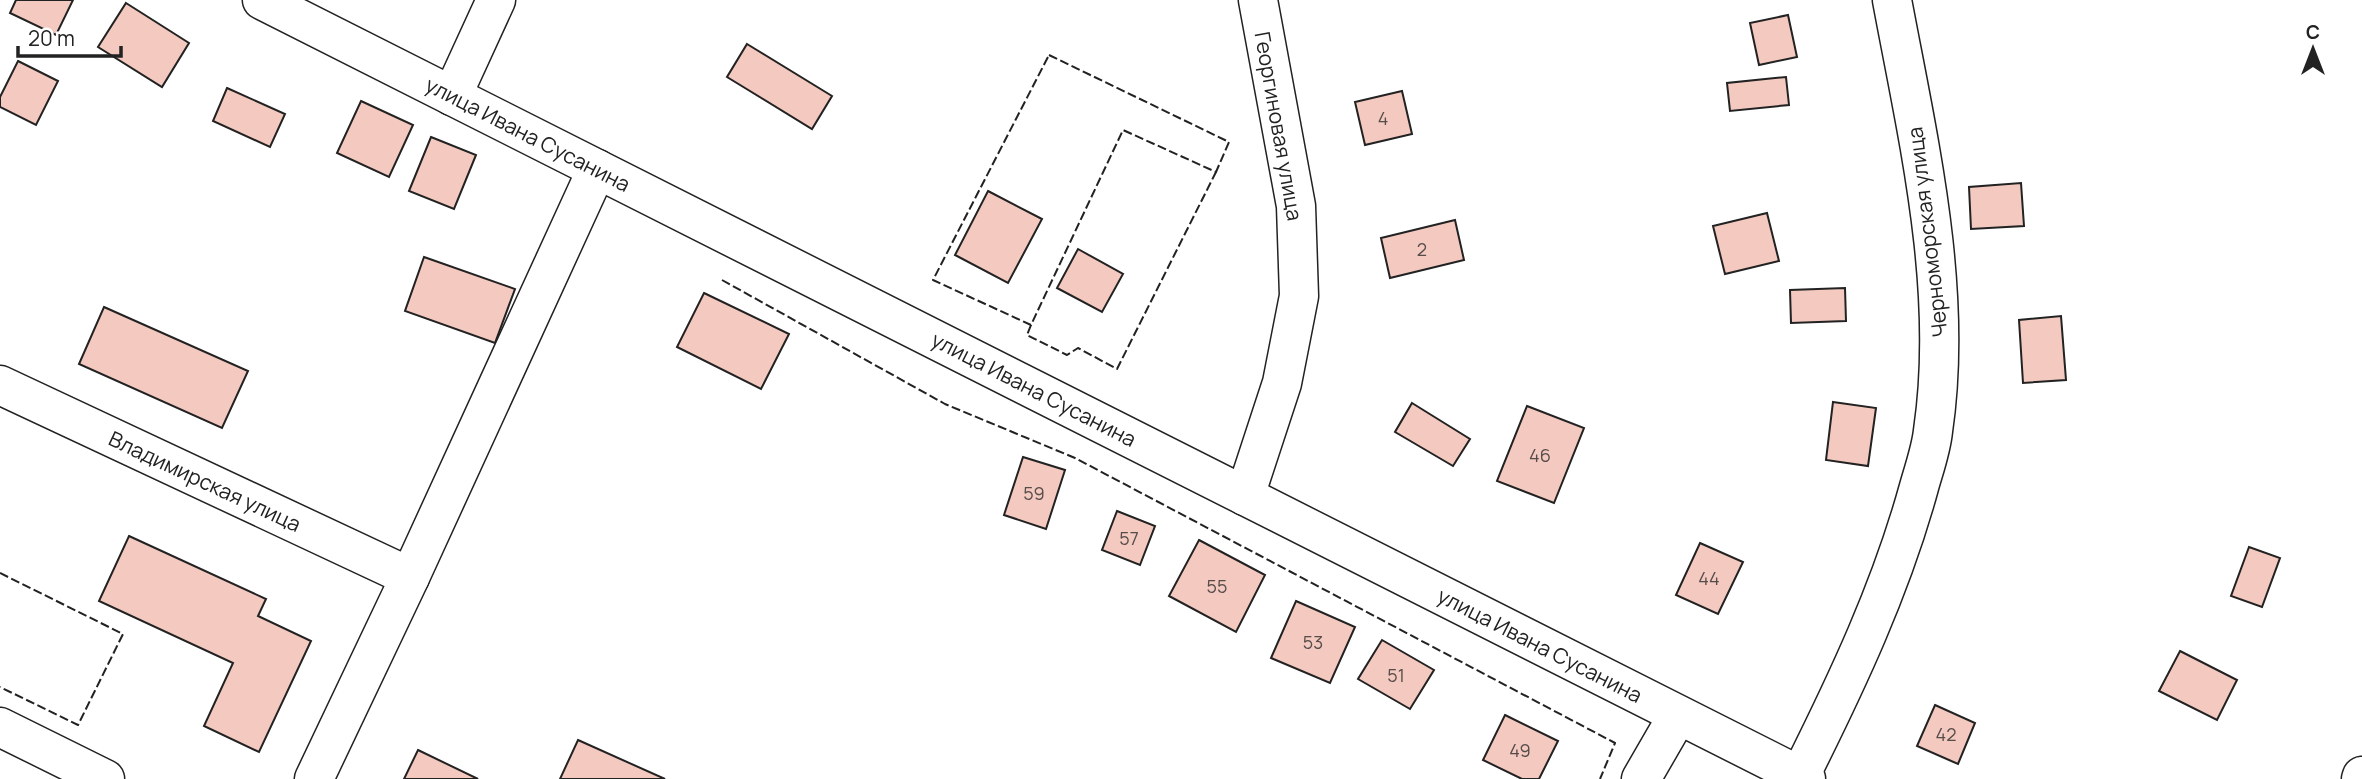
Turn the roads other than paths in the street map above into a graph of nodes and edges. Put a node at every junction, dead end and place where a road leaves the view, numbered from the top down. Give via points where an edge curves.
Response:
1 (262, 0) edge
2 (496, 0) edge
3 (1258, 0) edge
4 (1892, 0) edge
5 (452, 96) junction
6 (597, 169) junction
7 (0, 385) edge
8 (1245, 496) junction
9 (410, 577) junction
10 (1678, 715) junction
11 (0, 727) edge
12 (319, 769) edge
13 (1803, 777) edge
14 (105, 779) edge
15 (1641, 779) edge

1 - 5 street, улица Ивана Сусанина
2 - 5 street
3 - 8 street, Георгиновая улица via 1296,206 1299,296 1282,383
4 - 13 street, Черноморская улица via 1921,152 1933,247 1941,343 1933,432 1906,535 1852,671
5 - 6 street, улица Ивана Сусанина
6 - 8 street, улица Ивана Сусанина
6 - 9 street
7 - 9 street, Владимирская улица
8 - 10 street, улица Ивана Сусанина
9 - 12 street
10 - 13 street, улица Ивана Сусанина
10 - 15 street
11 - 14 street

